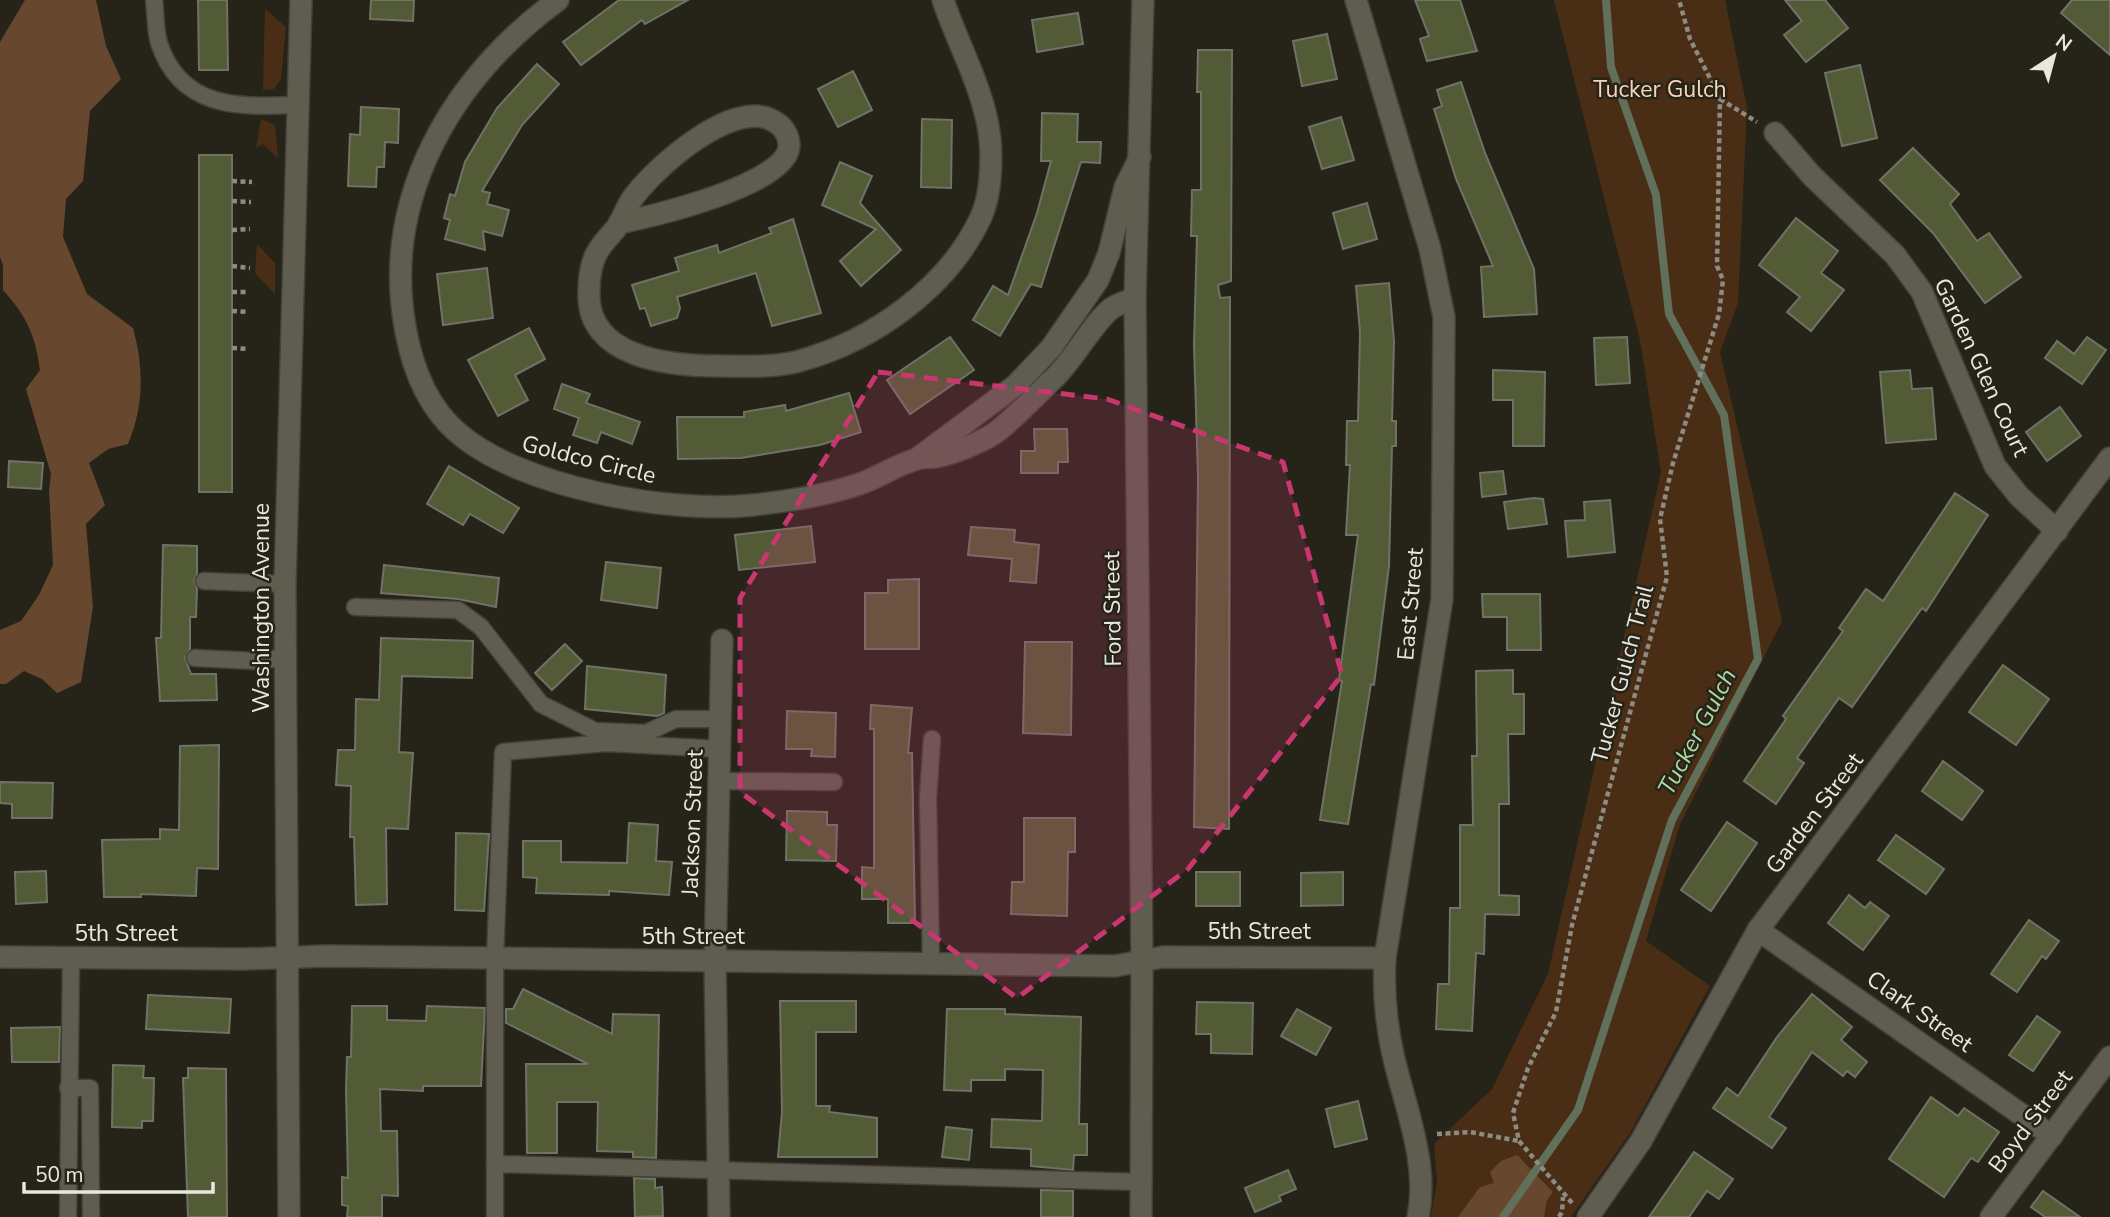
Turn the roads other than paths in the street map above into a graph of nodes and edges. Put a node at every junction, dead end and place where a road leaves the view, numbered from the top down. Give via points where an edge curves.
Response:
1 (154, 0) edge
2 (301, 0) edge
3 (558, 0) edge
4 (943, 0) edge
5 (1143, 0) edge
6 (1356, 0) edge
7 (298, 105) junction
8 (1775, 133) road end
9 (1140, 156) junction
10 (619, 223) junction
11 (1135, 298) junction
12 (918, 458) junction
13 (2110, 458) edge
14 (2057, 531) junction
15 (204, 581) dead end
16 (285, 584) junction
17 (355, 607) dead end
18 (722, 640) dead end
19 (287, 657) junction
20 (195, 658) dead end
21 (721, 719) junction
22 (932, 739) dead end
23 (721, 749) junction
24 (721, 781) junction
25 (834, 782) dead end
26 (1758, 930) junction
27 (288, 956) junction
28 (0, 957) edge
29 (1385, 958) junction
30 (71, 959) junction
31 (495, 959) junction
32 (715, 962) junction
33 (1142, 962) junction
34 (931, 964) junction
35 (2110, 1057) edge
36 (68, 1088) junction
37 (2052, 1136) junction
38 (495, 1164) junction
39 (720, 1169) junction
40 (1141, 1182) junction
41 (68, 1217) edge
42 (91, 1217) edge
43 (289, 1217) edge
44 (495, 1217) edge
45 (719, 1217) edge
46 (1141, 1217) edge
47 (1418, 1217) edge
48 (1588, 1217) edge
49 (1991, 1217) edge

1 - 7 lane via 159,43 178,80 211,101
2 - 7 street, Washington Avenue
3 - 12 street, Goldco Circle via 496,52 450,113 425,156 401,240 400,299 410,353 425,392 456,432 506,466 646,502 705,507 804,498 863,482
4 - 10 street via 990,137 990,169 981,216 946,268 877,328 796,362 707,366 647,360 618,346 594,325 588,304 596,253
5 - 9 street, Ford Street
6 - 29 street, East Street via 1430,249 1444,317 1442,598
7 - 16 street, Washington Avenue
8 - 14 street, Garden Glen Court via 1812,176 1895,255 1922,292 1995,466
9 - 11 street, Ford Street
9 - 12 street, Goldco Circle via 1125,187 1098,280 1058,337 1016,385
10 - 10 street via 719,197 771,169 787,154 786,133 777,122 758,116 717,126 659,170 634,195
11 - 12 street, Goldco Circle via 1112,308 1059,374 994,433 938,457
11 - 33 street, Ford Street
13 - 14 street, Garden Street
14 - 26 street, Garden Street
15 - 16 lane
16 - 19 street, Washington Avenue
17 - 21 lane via 458,610 481,627 541,704 595,731 646,733 676,719
18 - 21 street, Jackson Street
19 - 20 lane via 257,661
19 - 27 street, Washington Avenue
21 - 23 street, Jackson Street
22 - 34 lane via 928,798
23 - 24 street, Jackson Street
23 - 31 lane via 606,743 503,752
24 - 25 lane
24 - 32 street, Jackson Street
26 - 37 street, Clark Street
26 - 48 street, Garden Street via 1642,1141
27 - 30 street, 5th Street
27 - 31 street, 5th Street
27 - 43 street, Washington Avenue
28 - 30 street, 5th Street
29 - 33 street, 5th Street via 1163,957
29 - 47 street, East Street via 1383,997 1415,1137 1422,1196
30 - 36 lane
31 - 32 street, 5th Street
31 - 38 lane
32 - 34 street, 5th Street
32 - 39 street, Jackson Street
33 - 34 street, 5th Street via 1115,966
33 - 40 street, Ford Street
35 - 37 street, Boyd Street
36 - 41 lane
36 - 42 lane via 90,1088
37 - 49 street, Boyd Street
38 - 39 lane
38 - 44 lane
39 - 40 lane
39 - 45 street, Jackson Street
40 - 46 street, Ford Street

